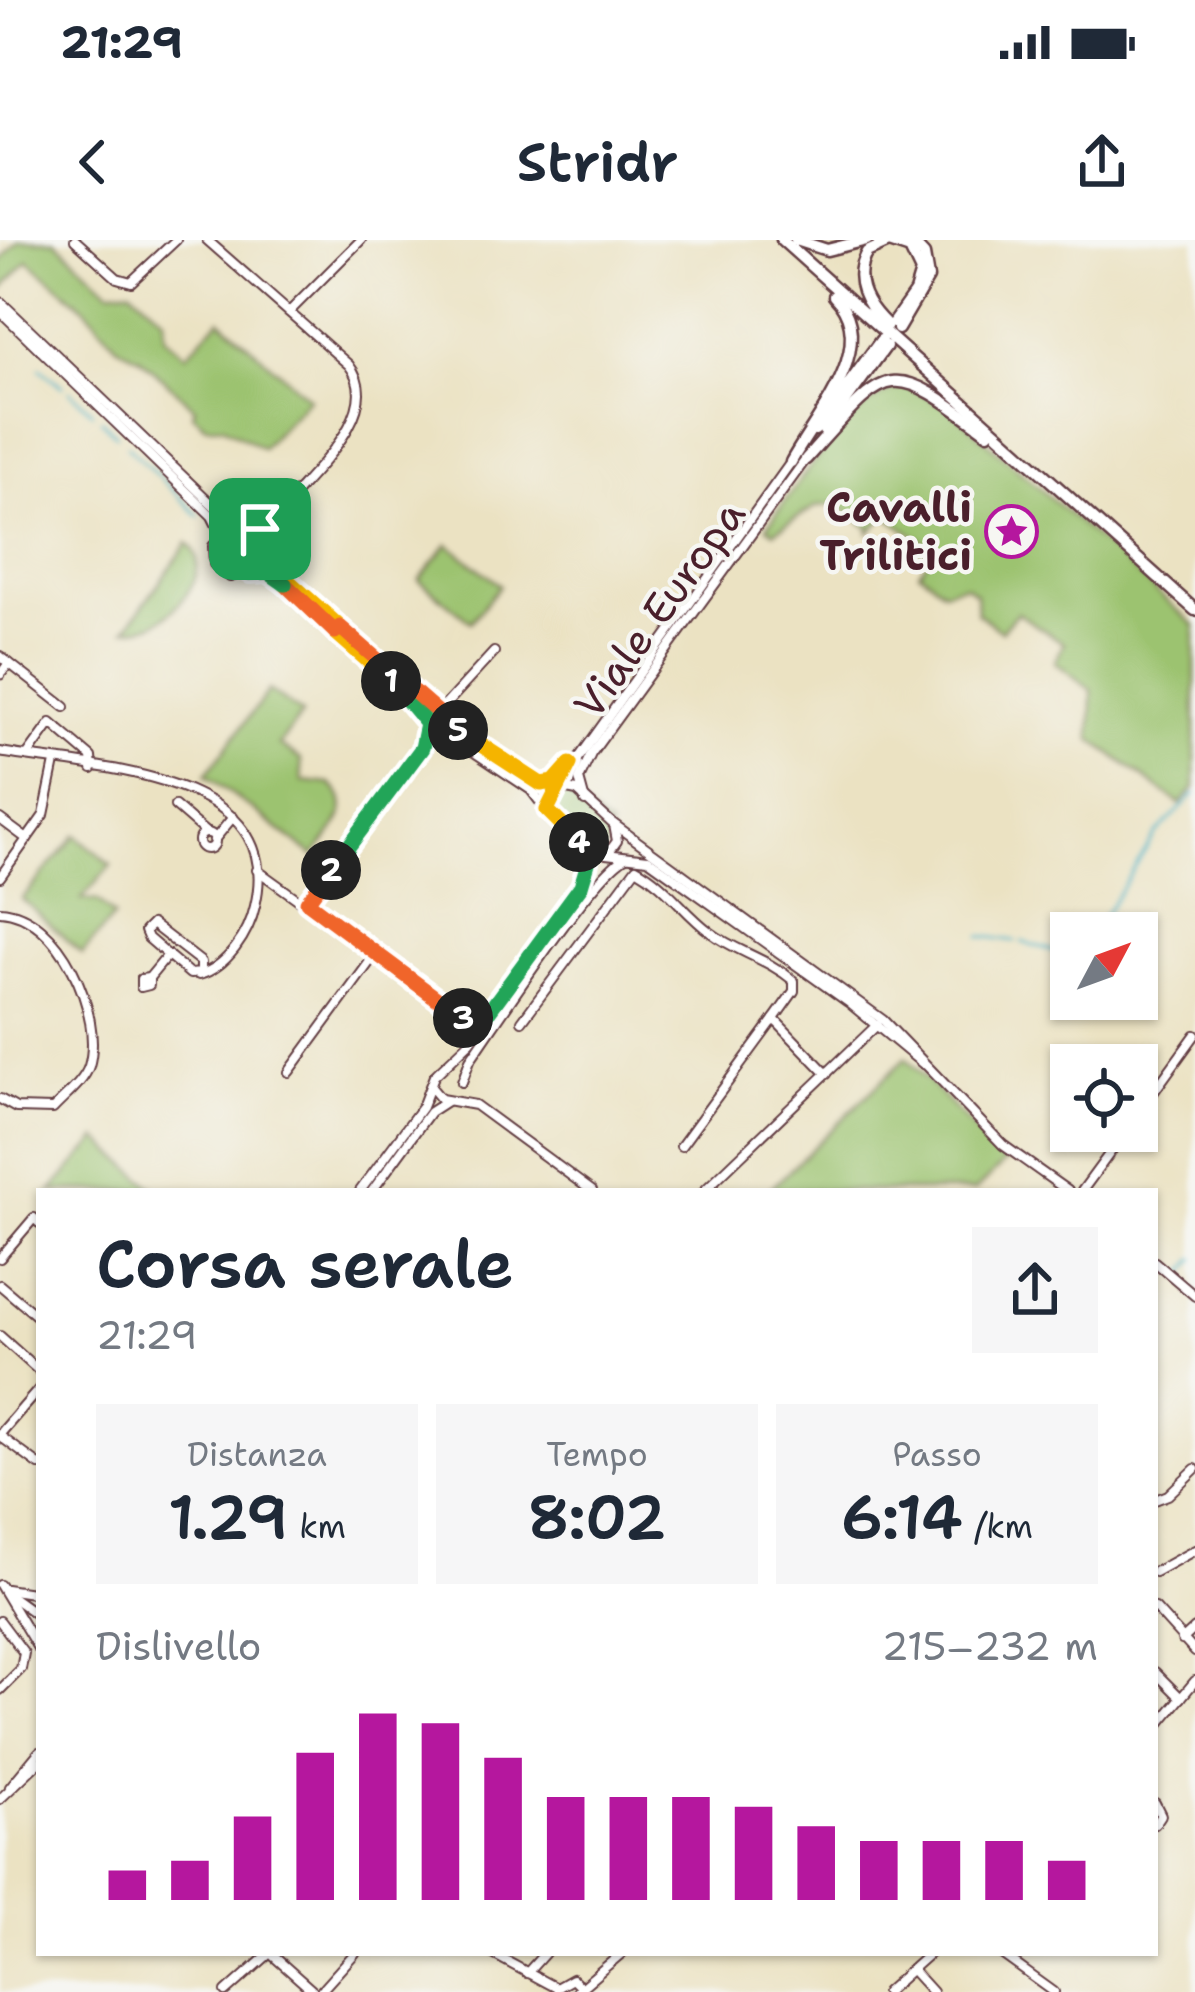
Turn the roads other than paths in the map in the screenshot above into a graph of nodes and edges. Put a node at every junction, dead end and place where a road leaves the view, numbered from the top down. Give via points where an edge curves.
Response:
1 (75, 240) edge
2 (176, 240) edge
3 (207, 240) edge
4 (361, 240) edge
5 (779, 240) edge
6 (796, 240) edge
7 (867, 240) edge
8 (910, 240) edge
9 (312, 294) junction
10 (0, 301) edge
11 (0, 311) edge
12 (289, 312) junction
13 (299, 321) junction
14 (960, 400) junction
15 (1024, 457) junction
16 (806, 459) junction
17 (791, 461) junction
18 (271, 522) junction
19 (242, 532) junction
20 (220, 536) junction
21 (258, 548) junction
22 (250, 573) junction
23 (1195, 610) edge
24 (337, 630) junction
25 (494, 652) dead end
26 (0, 656) edge
27 (10, 663) junction
28 (0, 675) edge
29 (65, 707) dead end
30 (440, 721) junction
31 (427, 725) junction
32 (422, 748) junction
33 (0, 752) edge
34 (27, 757) junction
35 (55, 762) junction
36 (570, 764) junction
37 (92, 769) junction
38 (541, 784) junction
39 (559, 789) junction
40 (585, 801) junction
41 (176, 806) dead end
42 (548, 812) junction
43 (233, 817) junction
44 (0, 819) edge
45 (611, 822) junction
46 (244, 830) junction
47 (219, 837) junction
48 (27, 839) junction
49 (582, 846) junction
50 (611, 852) junction
51 (633, 854) junction
52 (608, 869) junction
53 (257, 870) junction
54 (0, 877) edge
55 (307, 902) junction
56 (1, 910) edge
57 (168, 956) junction
58 (374, 956) junction
59 (200, 960) junction
60 (224, 960) junction
61 (520, 969) junction
62 (199, 974) junction
63 (148, 978) dead end
64 (813, 978) junction
65 (858, 1000) junction
66 (774, 1019) junction
67 (467, 1021) junction
68 (522, 1021) dead end
69 (876, 1021) junction
70 (1195, 1034) edge
71 (457, 1058) junction
72 (444, 1069) junction
73 (289, 1072) dead end
74 (934, 1072) junction
75 (827, 1074) junction
76 (462, 1083) junction
77 (431, 1085) junction
78 (1158, 1086) edge
79 (0, 1099) edge
80 (452, 1100) junction
81 (475, 1105) junction
82 (681, 1146) dead end
83 (1111, 1152) edge
84 (362, 1188) edge
85 (374, 1188) edge
86 (588, 1188) edge
87 (707, 1188) edge
88 (1064, 1188) edge
89 (1084, 1188) edge
90 (36, 1221) edge
91 (0, 1258) edge
92 (1158, 1265) edge
93 (0, 1285) edge
94 (1195, 1296) edge
95 (36, 1315) edge
96 (0, 1336) edge
97 (36, 1368) edge
98 (36, 1393) edge
99 (0, 1435) edge
100 (36, 1463) edge
101 (1195, 1469) edge
102 (1158, 1499) edge
103 (1195, 1550) edge
104 (1158, 1570) edge
105 (0, 1585) edge
106 (36, 1594) edge
107 (36, 1612) edge
108 (1158, 1612) edge
109 (0, 1621) edge
110 (1195, 1628) edge
111 (1182, 1640) junction
112 (36, 1645) edge
113 (1195, 1652) edge
114 (1158, 1675) edge
115 (1195, 1681) edge
116 (0, 1690) edge
117 (1181, 1698) junction
118 (1158, 1725) edge
119 (36, 1761) edge
120 (36, 1761) edge
121 (10, 1790) junction
122 (0, 1799) edge
123 (267, 1956) edge
124 (274, 1956) edge
125 (352, 1956) edge
126 (496, 1956) edge
127 (541, 1956) edge
128 (618, 1956) edge
129 (927, 1956) edge
130 (1004, 1956) edge
131 (912, 1970) junction
132 (527, 1973) junction
133 (578, 1990) edge
134 (226, 1992) edge
135 (316, 1992) edge
136 (886, 1992) edge
137 (932, 1992) edge
138 (1054, 1992) edge

1 - 2 street via 131,283
3 - 12 street
4 - 9 street
5 - 14 main road
5 - 17 main road via 842,304 853,327 845,364
6 - 7 main road via 830,250
8 - 14 main road via 924,255 928,278 896,326 921,272 910,249 889,242 863,256 865,296
9 - 12 street
9 - 13 street
10 - 19 street
11 - 20 street via 215,519
12 - 13 street
13 - 18 street via 354,371 360,403 352,424
14 - 15 main road
15 - 16 main road via 933,390 903,379 876,388
15 - 23 main road
16 - 17 main road via 884,343
16 - 40 street, Viale Europa via 591,754 579,779
17 - 36 street, Viale Europa
18 - 19 street
18 - 21 street
19 - 20 street
19 - 21 street
20 - 22 street via 212,549 216,567 233,578
21 - 22 street
21 - 24 street
22 - 24 street via 275,575
24 - 30 street
24 - 31 street via 407,695
25 - 30 street
26 - 27 street
27 - 28 street
27 - 29 street
30 - 31 street
30 - 31 street
30 - 32 street
30 - 38 street
30 - 42 street
31 - 32 street
32 - 55 street
33 - 34 street
34 - 35 street
34 - 37 street via 51,724 91,757
35 - 37 street
35 - 48 street via 44,815
36 - 38 street
36 - 39 street, Viale Europa
37 - 43 street via 192,788
38 - 39 street
39 - 40 street
39 - 42 street, Viale Europa
40 - 45 street
41 - 47 street
42 - 49 street
43 - 46 street
43 - 47 street
44 - 48 street
45 - 50 street
45 - 65 street
46 - 47 street
46 - 53 street
48 - 54 street
49 - 50 street
49 - 61 street via 586,877
50 - 51 street
50 - 52 street
51 - 52 street
51 - 64 street
52 - 76 street via 470,1060
53 - 55 street
53 - 60 street via 250,922
55 - 58 street
56 - 79 street via 27,921 72,969 91,1005 91,1053 88,1072 53,1109
57 - 59 street via 146,935 150,925
57 - 62 street
57 - 63 street
58 - 67 street
58 - 73 street
59 - 60 street
59 - 62 street
60 - 62 street
61 - 67 street via 482,1019
61 - 71 street
64 - 65 street
64 - 69 street
65 - 69 street
66 - 68 street via 794,981 710,932 636,868
66 - 75 street
66 - 82 street
67 - 71 street via 470,1034
69 - 74 street
69 - 74 street
69 - 75 street
70 - 78 street
71 - 72 street
72 - 76 street
72 - 77 street
74 - 88 street via 1006,1148
75 - 87 street
76 - 80 street
76 - 81 street
77 - 80 street
77 - 84 street
80 - 81 street
80 - 85 street via 431,1111
81 - 86 street
83 - 89 street
90 - 91 street
92 - 94 street
93 - 95 street
96 - 97 street
98 - 99 street
99 - 100 street
101 - 102 street
103 - 104 street
105 - 112 street
106 - 107 street via 0,1584
108 - 111 street
109 - 116 street via 24,1652 21,1670
110 - 111 street
111 - 113 street
114 - 117 street
115 - 117 street
117 - 118 street
119 - 121 street
120 - 121 street
121 - 122 street
123 - 134 street
124 - 135 street
125 - 135 street
126 - 132 street
127 - 132 street
128 - 133 street
129 - 131 street
130 - 138 street
131 - 136 street
131 - 137 street
132 - 133 street via 556,1988 572,1979

